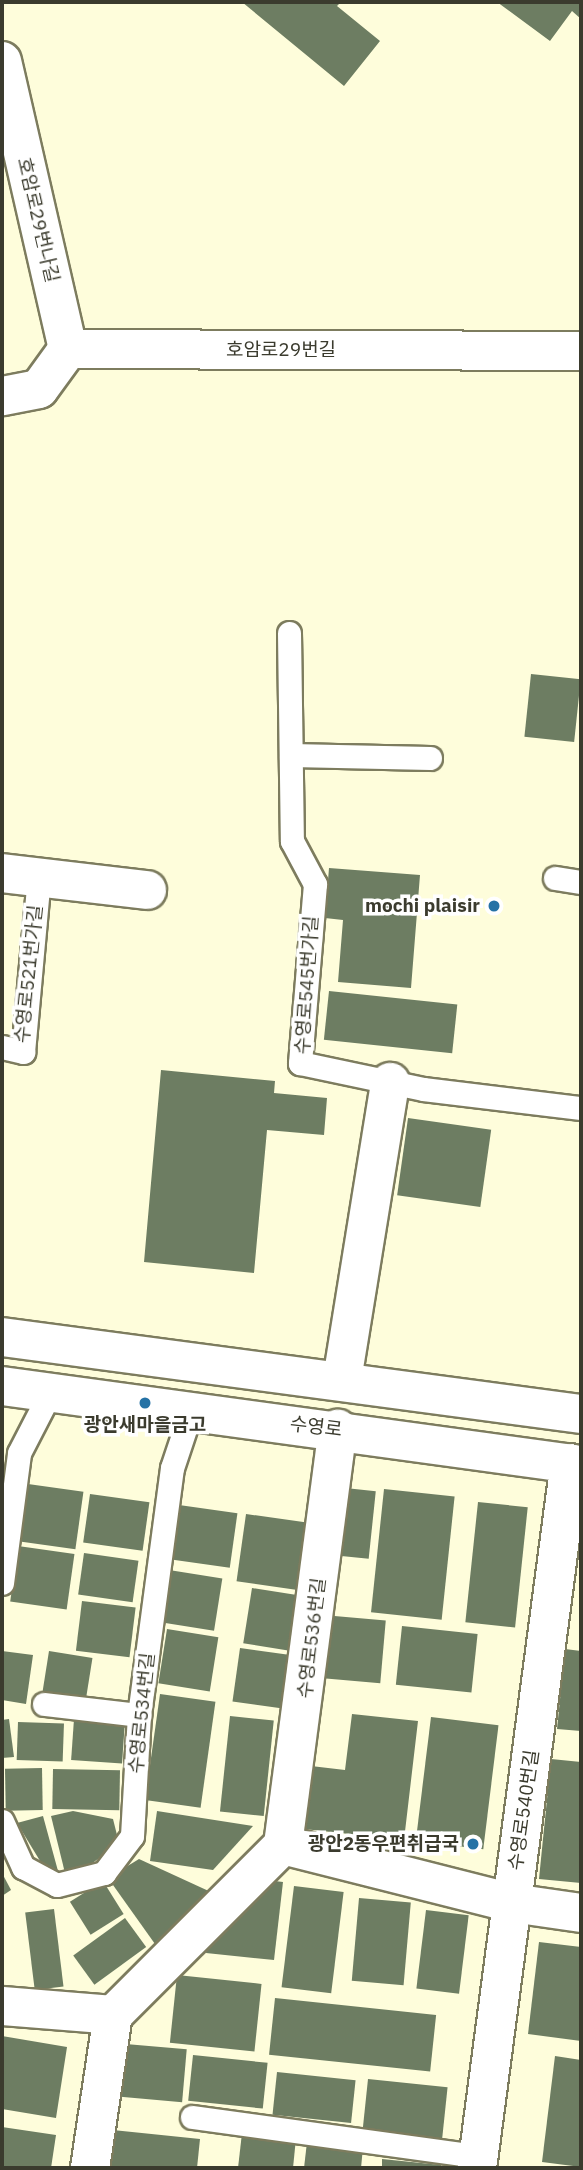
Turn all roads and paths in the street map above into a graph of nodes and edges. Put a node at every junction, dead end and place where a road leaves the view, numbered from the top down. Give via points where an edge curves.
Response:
1 (4, 82) edge
2 (68, 349) junction
3 (581, 351) edge
4 (2, 396) edge
5 (289, 634) dead end
6 (291, 755) junction
7 (430, 758) dead end
8 (20, 875) edge
9 (555, 878) dead end
10 (581, 882) edge
11 (147, 890) dead end
12 (2, 1047) edge
13 (390, 1082) junction
14 (581, 1108) edge
15 (2, 1337) edge
16 (342, 1380) junction
17 (2, 1385) edge
18 (51, 1391) junction
19 (191, 1411) junction
20 (581, 1414) edge
21 (338, 1430) junction
22 (576, 1464) edge
23 (2, 1583) edge
24 (44, 1704) dead end
25 (139, 1715) junction
26 (2, 1821) edge
27 (284, 1846) junction
28 (512, 1903) junction
29 (581, 1913) edge
30 (2, 2006) edge
31 (113, 2015) junction
32 (192, 2116) dead end
33 (477, 2162) edge
34 (90, 2168) edge

1 - 2 street, 호암로29번나길
2 - 3 street, 호암로29번길
2 - 4 street via 39,390
5 - 6 lane, 수영로545번가길
6 - 7 lane
6 - 13 lane, 수영로545번가길 via 292,842 315,884 300,1063
8 - 11 street, 수영로521번가길
8 - 12 lane, 수영로521번가길 via 23,1052
9 - 10 lane
13 - 14 lane, 수영로545번가길
13 - 16 street
15 - 16 street
16 - 20 street
17 - 18 street, 수영로
18 - 19 street, 수영로
18 - 23 lane via 19,1453
19 - 21 street, 수영로
19 - 25 lane, 수영로534번길 via 172,1468
21 - 22 street, 수영로
21 - 27 street, 수영로536번길
22 - 28 street, 수영로540번길
24 - 25 lane
25 - 26 lane, 수영로534번길 via 132,1836 104,1873 57,1885 23,1867
27 - 28 street
27 - 31 street
28 - 29 street
28 - 33 street, 수영로540번길
30 - 31 street
31 - 34 street
32 - 33 lane, 수영로540번길

